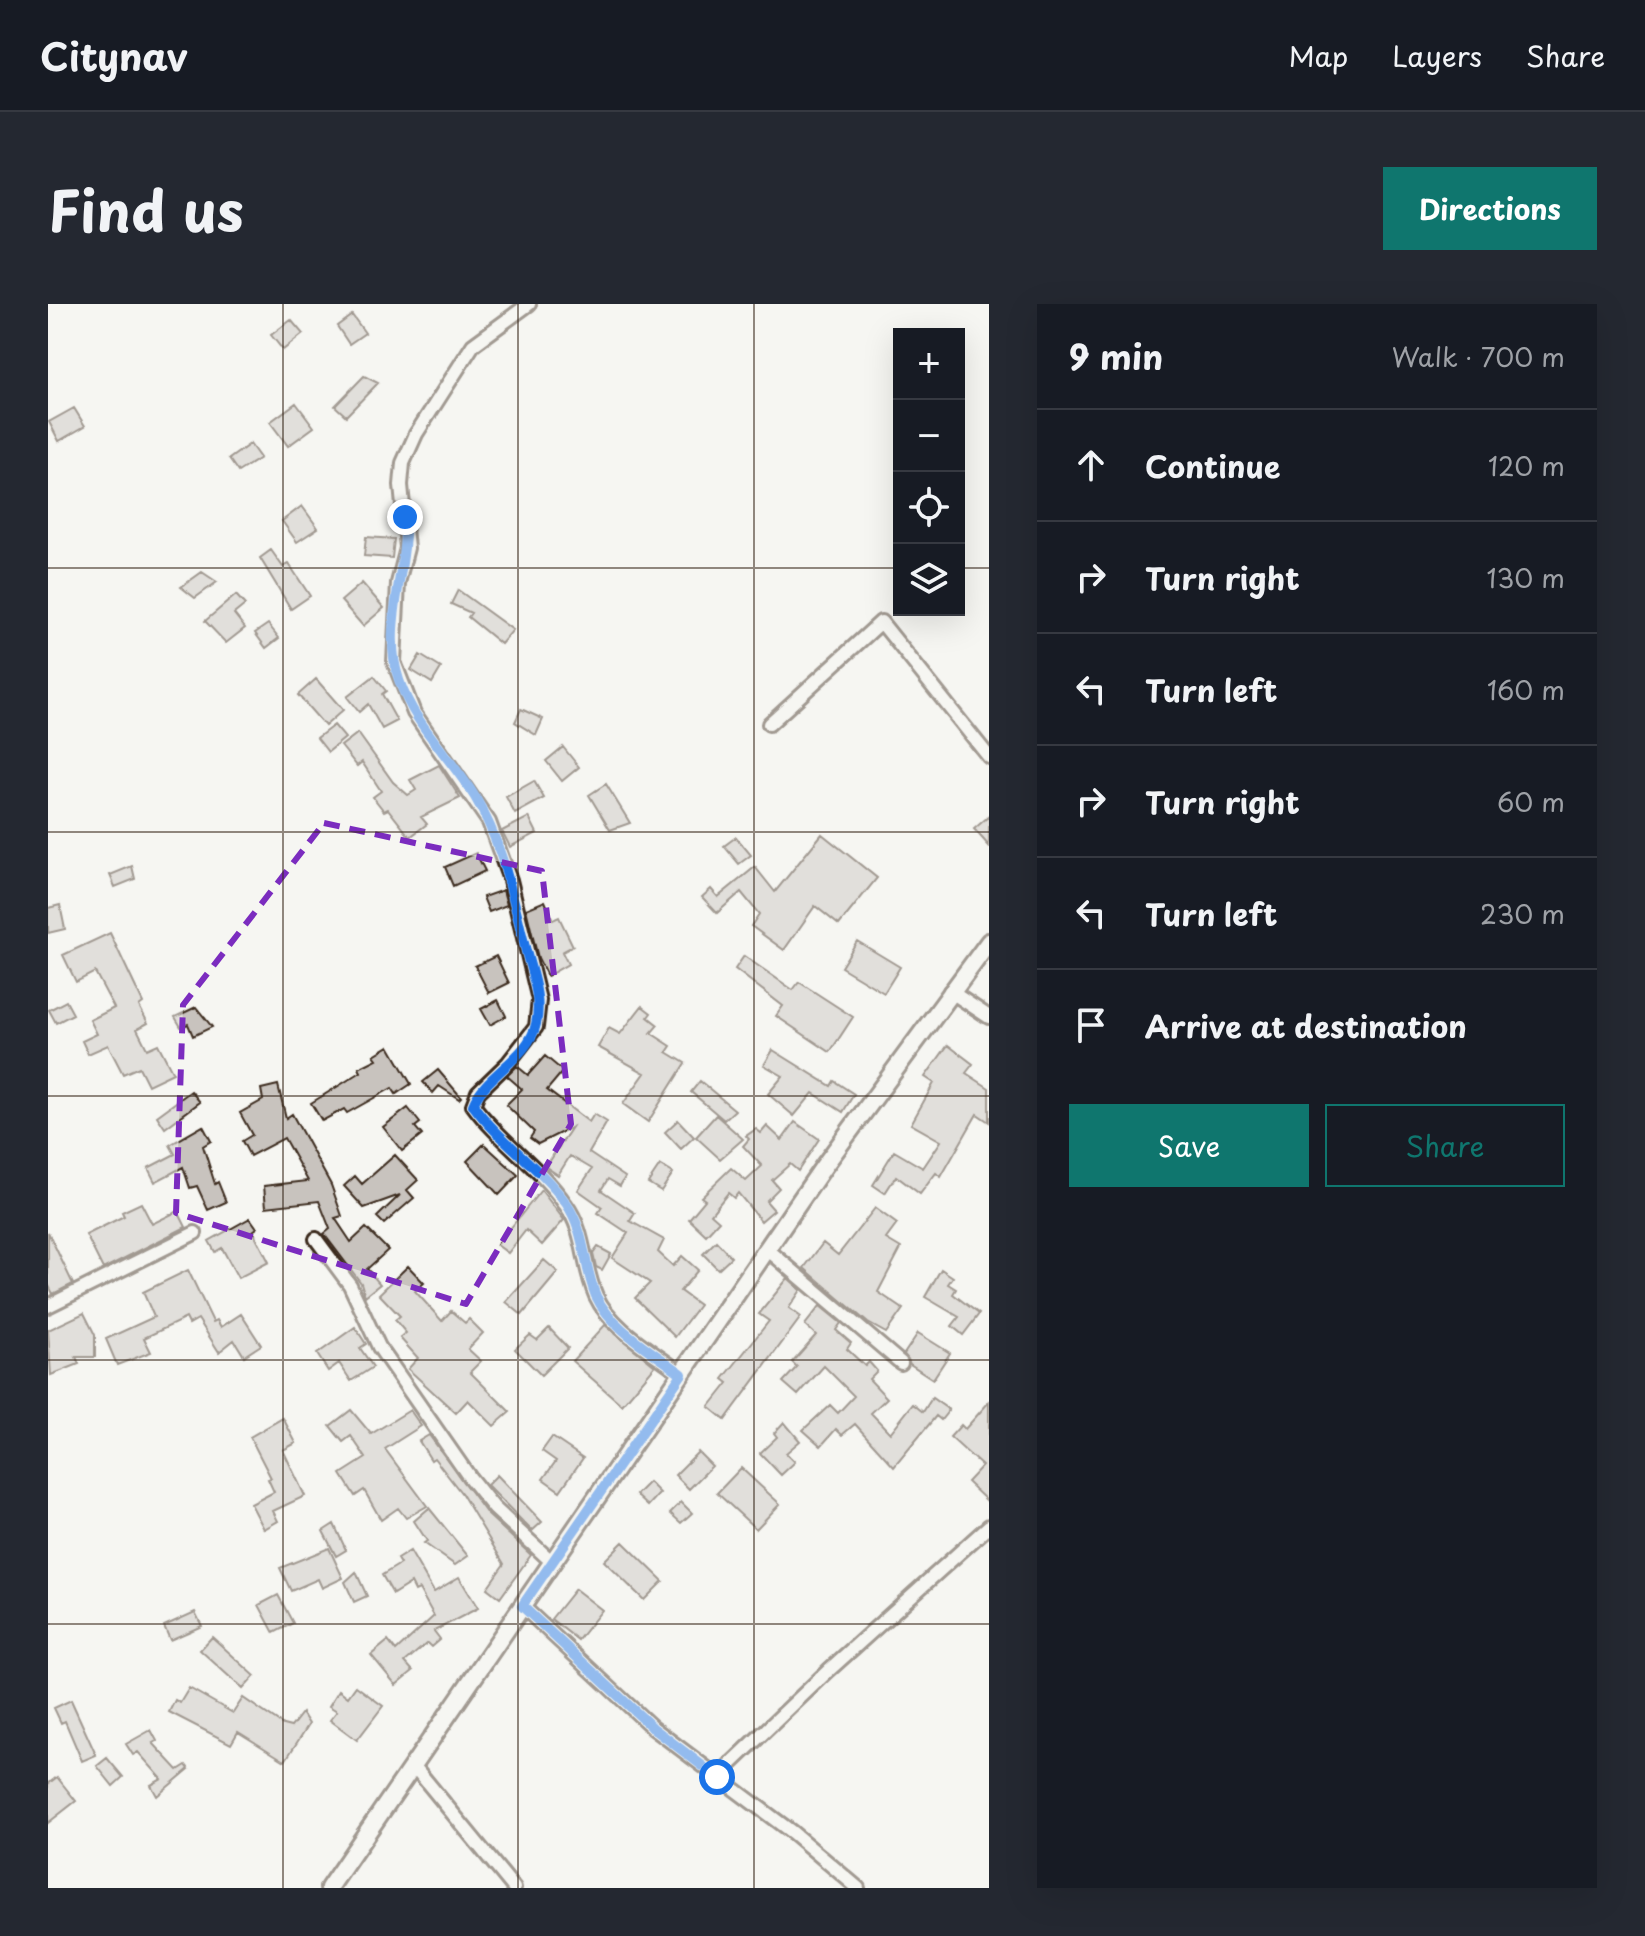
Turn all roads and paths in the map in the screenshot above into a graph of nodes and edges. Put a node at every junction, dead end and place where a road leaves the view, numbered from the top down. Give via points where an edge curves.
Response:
1 (529, 304) edge
2 (769, 724) dead end
3 (989, 757) edge
4 (989, 942) edge
5 (950, 991) junction
6 (989, 1017) edge
7 (195, 1233) dead end
8 (316, 1239) dead end
9 (767, 1249) junction
10 (48, 1306) edge
11 (901, 1363) dead end
12 (682, 1374) junction
13 (989, 1526) edge
14 (552, 1562) junction
15 (522, 1606) junction
16 (413, 1765) junction
17 (717, 1777) junction
18 (329, 1888) edge
19 (514, 1888) edge
20 (858, 1888) edge

1 - 12 street via 473,345 403,463 407,548 398,583 394,662 414,713 489,822 510,880 539,1000 536,1027 478,1092 473,1105 568,1206 608,1316
2 - 3 street via 881,622
4 - 5 main road
5 - 6 street
5 - 9 main road
7 - 10 street
8 - 14 street via 350,1285 379,1347 470,1478 503,1518
9 - 11 street
9 - 12 main road
12 - 14 main road
13 - 17 street
14 - 15 main road
15 - 16 main road
15 - 17 street via 653,1728
16 - 18 main road
16 - 19 street
17 - 20 street

